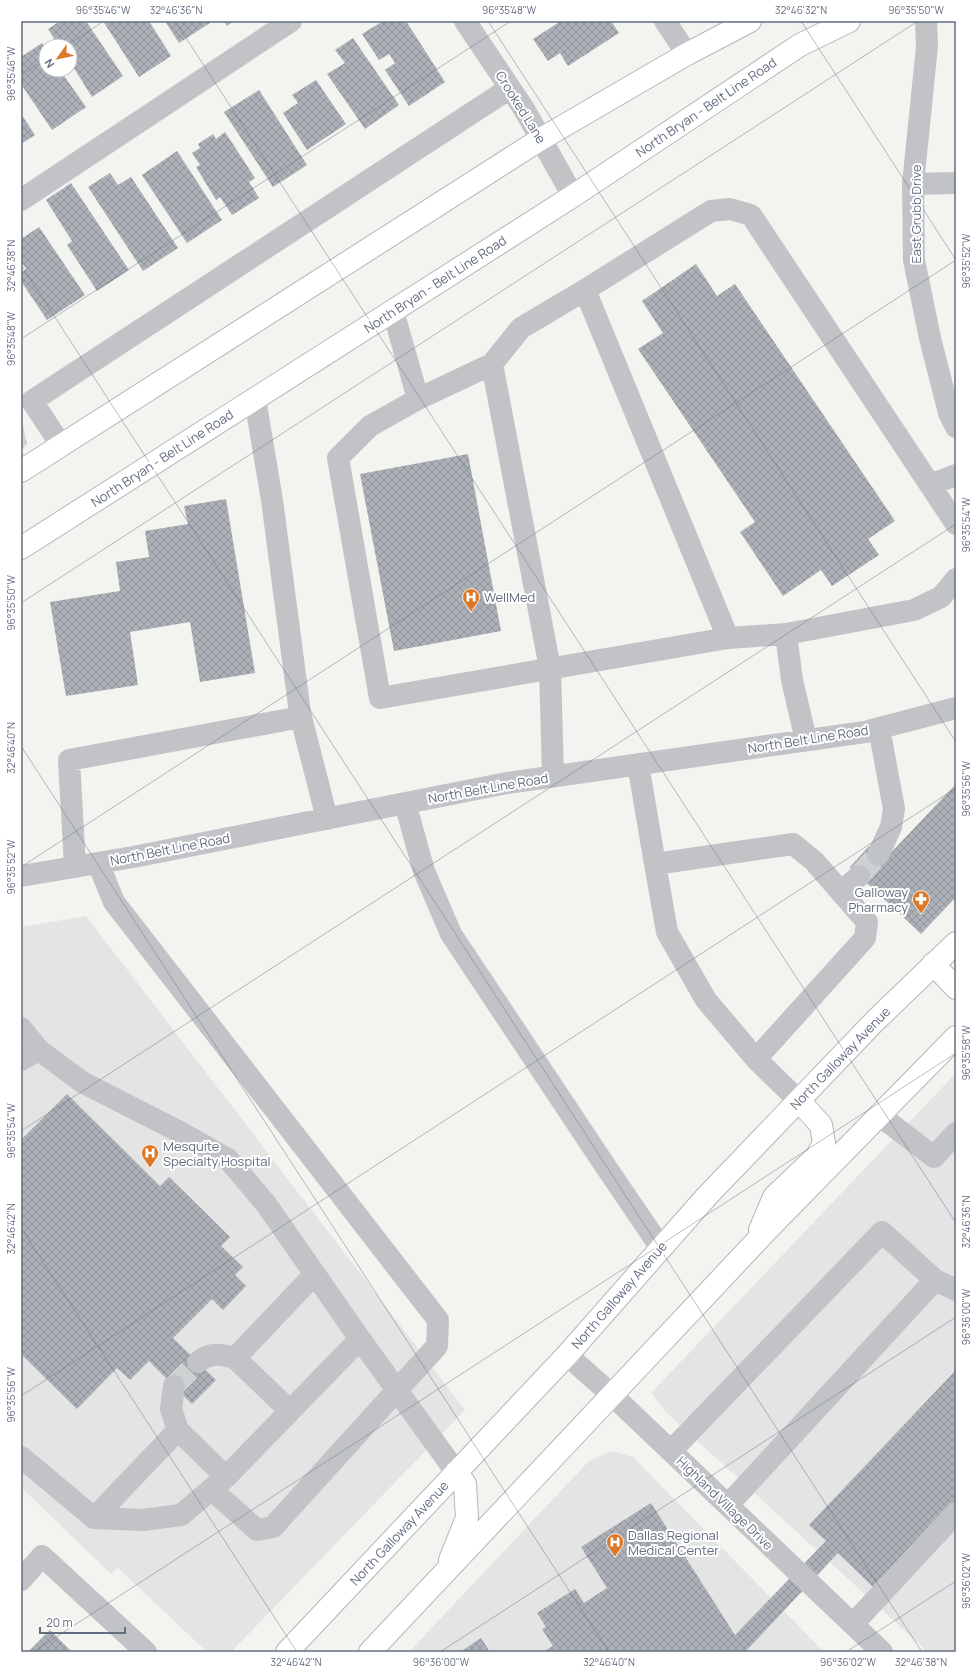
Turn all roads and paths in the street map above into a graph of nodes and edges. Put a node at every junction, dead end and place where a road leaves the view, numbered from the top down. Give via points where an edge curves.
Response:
1 (291, 21) edge
2 (465, 21) edge
3 (666, 21) edge
4 (750, 21) edge
5 (849, 21) edge
6 (926, 21) edge
7 (687, 54) junction
8 (510, 88) junction
9 (541, 139) junction
10 (956, 183) edge
11 (913, 184) junction
12 (573, 196) junction
13 (21, 200) edge
14 (585, 290) junction
15 (393, 311) junction
16 (492, 364) junction
17 (255, 399) junction
18 (418, 399) junction
19 (956, 427) edge
20 (61, 445) junction
21 (21, 471) edge
22 (956, 475) edge
23 (930, 485) junction
24 (956, 524) edge
25 (21, 548) edge
26 (956, 579) edge
27 (786, 634) junction
28 (728, 638) junction
29 (550, 668) junction
30 (956, 708) edge
31 (301, 718) junction
32 (878, 728) junction
33 (806, 740) junction
34 (638, 764) junction
35 (553, 776) junction
36 (405, 803) junction
37 (327, 819) junction
38 (878, 855) tunnel mouth
39 (98, 863) junction
40 (655, 864) junction
41 (75, 867) junction
42 (21, 874) edge
43 (859, 876) tunnel mouth
44 (841, 892) junction
45 (956, 943) edge
46 (933, 964) junction
47 (956, 988) edge
48 (21, 1028) edge
49 (956, 1037) edge
50 (30, 1055) edge
51 (756, 1059) junction
52 (799, 1101) junction
53 (879, 1115) junction
54 (956, 1133) edge
55 (755, 1242) junction
56 (661, 1248) junction
57 (314, 1275) junction
58 (935, 1280) junction
59 (956, 1290) edge
60 (360, 1339) junction
61 (567, 1355) junction
62 (235, 1358) junction
63 (198, 1362) tunnel mouth
64 (174, 1386) tunnel mouth
65 (398, 1390) junction
66 (612, 1395) junction
67 (290, 1411) junction
68 (178, 1430) junction
69 (671, 1451) junction
70 (21, 1457) edge
71 (456, 1472) junction
72 (219, 1483) junction
73 (728, 1505) junction
74 (956, 1513) edge
75 (94, 1518) junction
76 (445, 1572) junction
77 (21, 1580) edge
78 (853, 1624) junction
79 (146, 1652) edge
80 (287, 1652) edge
81 (370, 1652) edge
82 (882, 1652) edge

1 - 13 street
2 - 8 street, Crooked Lane
3 - 7 street
4 - 7 main road
5 - 12 main road, North Bryan - Belt Line Road via 800,45
6 - 11 street, East Grubb Drive via 927,46
7 - 9 main road
8 - 9 street, Crooked Lane
8 - 20 street via 32,401
9 - 12 street, Crooked Lane
9 - 20 main road
10 - 11 street
11 - 19 street, East Grubb Drive via 914,260 930,338 949,413
12 - 15 main road, North Bryan - Belt Line Road
14 - 16 street via 521,328
14 - 23 street via 711,211 730,209 751,215
14 - 28 street
15 - 17 main road, North Bryan - Belt Line Road
15 - 18 street
16 - 18 street
16 - 29 street
17 - 25 main road, North Bryan - Belt Line Road
17 - 31 street via 272,500
18 - 29 street via 370,426 338,458 380,698
20 - 21 main road
22 - 23 street
23 - 24 street
26 - 27 street via 941,597 914,610
27 - 28 street
27 - 33 street via 792,680
28 - 29 street
29 - 35 street
30 - 32 street, North Belt Line Road
31 - 37 street
31 - 41 street via 69,760
32 - 33 street, North Belt Line Road
32 - 38 street via 894,809 891,827
33 - 34 street, North Belt Line Road
34 - 35 street, North Belt Line Road
34 - 40 street
35 - 36 street, North Belt Line Road
36 - 37 street, North Belt Line Road
36 - 56 street via 424,870 451,934
37 - 39 street, North Belt Line Road
39 - 41 street, North Belt Line Road
39 - 65 street via 114,902 438,1320 437,1346
40 - 44 street via 793,844 814,861
40 - 51 street via 667,932 706,1000
41 - 42 street, North Belt Line Road
43 - 44 street
44 - 51 street via 867,922 865,938
45 - 46 main road, North Galloway Avenue
46 - 47 main road
46 - 52 main road, North Galloway Avenue
48 - 50 street
49 - 53 main road
50 - 57 street via 228,1159 266,1204
51 - 52 street
52 - 55 main road via 821,1125 824,1143 817,1156 774,1197
52 - 56 main road, North Galloway Avenue via 707,1196
53 - 54 street via 934,1157
53 - 55 main road
55 - 66 main road
56 - 61 main road, North Galloway Avenue
57 - 60 street
57 - 62 street
58 - 59 street
58 - 69 street via 882,1232
58 - 73 street
60 - 65 street
60 - 67 street
61 - 66 street, Highland Village Drive
61 - 71 main road, North Galloway Avenue
62 - 63 street via 218,1354 204,1357
62 - 67 street
64 - 68 street via 171,1409
65 - 71 street
65 - 72 street via 273,1526 257,1530
66 - 69 street, Highland Village Drive
66 - 76 main road
67 - 72 street
68 - 72 street
68 - 75 street
69 - 73 street, Highland Village Drive
70 - 75 street
71 - 76 main road via 465,1484 467,1518
71 - 80 main road, North Galloway Avenue
72 - 75 street via 180,1516 143,1520
73 - 78 street, Highland Village Drive
74 - 78 street
76 - 81 main road
77 - 79 street via 42,1556
78 - 82 street, Highland Village Drive

